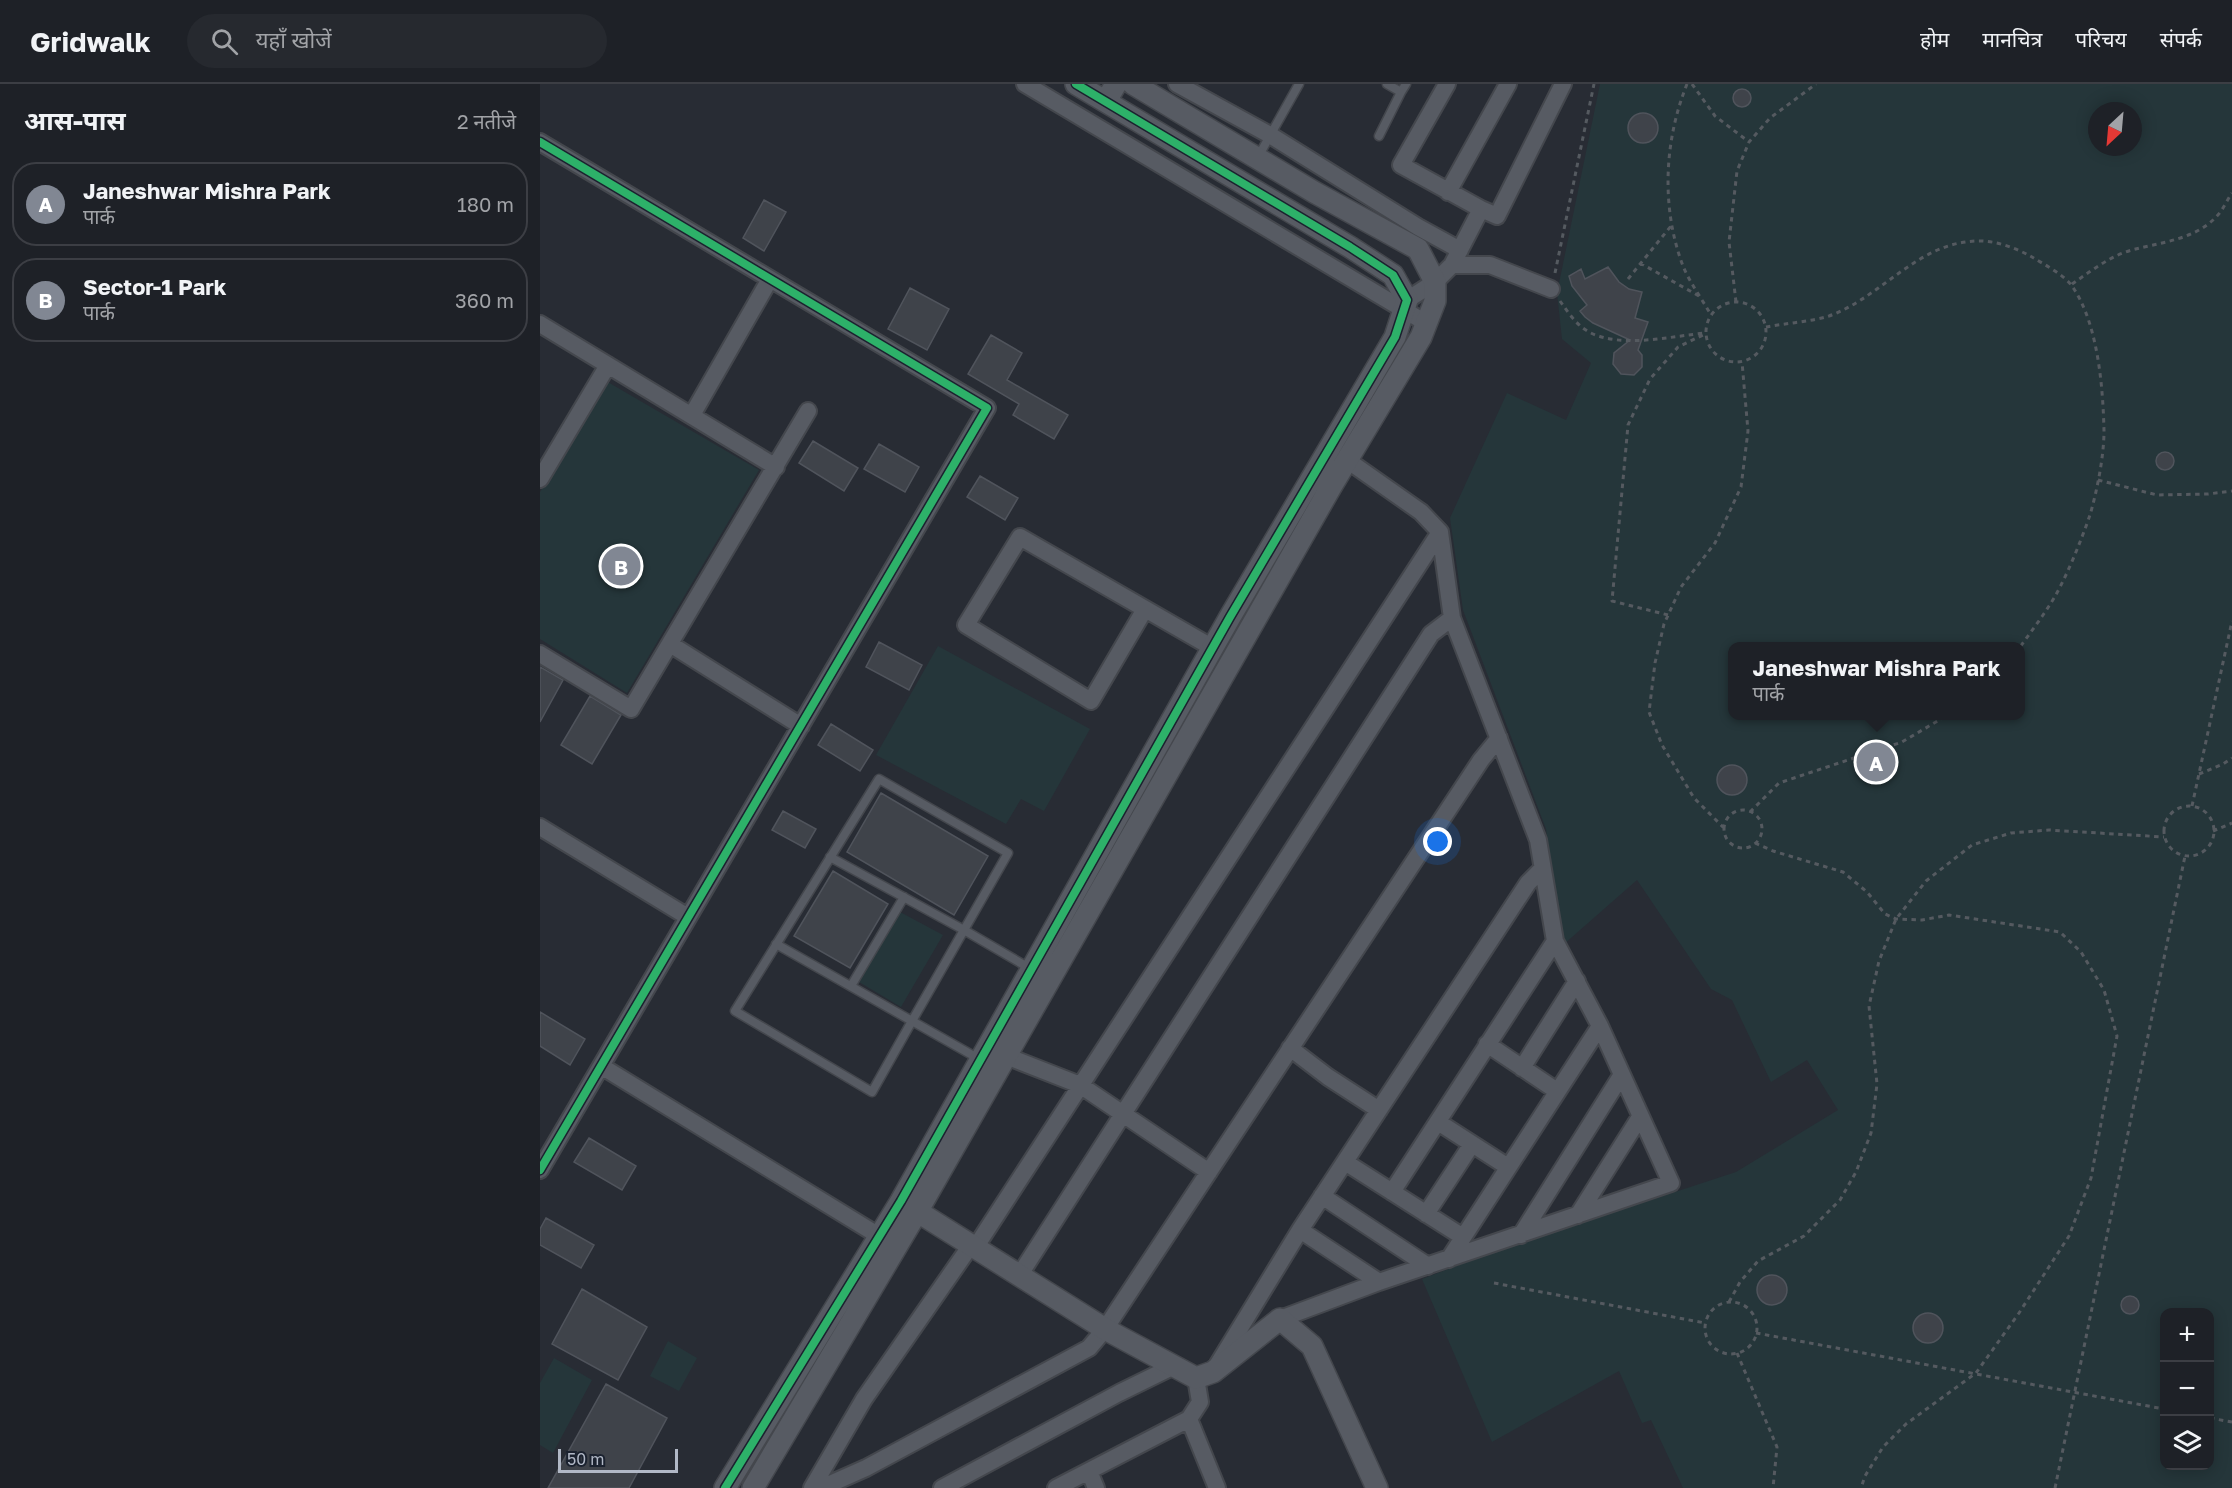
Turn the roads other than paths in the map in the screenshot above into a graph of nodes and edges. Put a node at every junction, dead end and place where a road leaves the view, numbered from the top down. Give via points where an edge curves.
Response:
1 (1024, 84) edge
2 (1076, 84) edge
3 (1177, 84) edge
4 (1299, 84) edge
5 (1387, 84) edge
6 (1447, 84) edge
7 (1508, 84) edge
8 (1563, 84) edge
9 (1138, 85) edge
10 (1403, 88) edge
11 (1111, 93) edge
12 (1125, 113) junction
13 (1270, 135) junction
14 (1379, 135) dead end
15 (540, 142) edge
16 (1257, 158) junction
17 (1448, 192) junction
18 (1481, 209) junction
19 (1456, 258) junction
20 (770, 279) junction
21 (1435, 282) junction
22 (1551, 289) road end
23 (1406, 305) junction
24 (1426, 323) junction
25 (540, 324) edge
26 (608, 365) junction
27 (808, 411) dead end
28 (692, 415) junction
29 (1347, 460) junction
30 (777, 467) junction
31 (540, 479) edge
32 (1440, 532) junction
33 (1145, 609) junction
34 (1452, 618) junction
35 (670, 644) junction
36 (1213, 648) junction
37 (540, 654) edge
38 (801, 726) junction
39 (1499, 738) junction
40 (540, 826) edge
41 (831, 857) junction
42 (1542, 869) junction
43 (904, 897) junction
44 (688, 917) junction
45 (964, 930) junction
46 (1555, 941) junction
47 (776, 944) junction
48 (1031, 969) junction
49 (1577, 981) junction
50 (851, 986) junction
51 (912, 1021) junction
52 (1600, 1026) junction
53 (1487, 1044) junction
54 (1290, 1048) junction
55 (1006, 1056) junction
56 (981, 1061) junction
57 (601, 1066) junction
58 (1522, 1068) junction
59 (1621, 1076) junction
60 (1080, 1085) junction
61 (1557, 1091) junction
62 (1379, 1110) junction
63 (1122, 1114) junction
64 (1640, 1117) junction
65 (1438, 1122) junction
66 (1472, 1144) junction
67 (1345, 1162) junction
68 (1508, 1167) junction
69 (540, 1170) edge
70 (1209, 1172) junction
71 (1392, 1192) junction
72 (1323, 1196) junction
73 (909, 1206) junction
74 (1426, 1214) junction
75 (1578, 1215) junction
76 (1300, 1230) junction
77 (1521, 1235) junction
78 (1462, 1237) junction
79 (888, 1241) junction
80 (973, 1247) junction
81 (1449, 1259) junction
82 (1428, 1266) junction
83 (1019, 1275) junction
84 (1379, 1282) junction
85 (1280, 1319) junction
86 (1106, 1329) junction
87 (1174, 1366) junction
88 (1205, 1375) junction
89 (1189, 1419) junction
90 (1089, 1471) junction
91 (725, 1488) edge
92 (753, 1488) edge
93 (812, 1488) edge
94 (821, 1488) edge
95 (942, 1488) edge
96 (1056, 1488) edge
97 (1096, 1488) edge
98 (1217, 1488) edge
99 (1377, 1488) edge

1 - 23 street
2 - 11 street
3 - 13 street
4 - 13 lane
5 - 10 lane
6 - 17 street via 1401,165
7 - 17 street
8 - 18 street via 1497,216
9 - 12 street
9 - 16 street
10 - 14 lane
11 - 12 street
12 - 23 street via 1393,275
13 - 16 lane
13 - 19 street via 1418,227
15 - 20 street
16 - 21 street via 1418,249
17 - 18 street
18 - 19 street
19 - 21 street
19 - 22 street via 1490,265
20 - 28 street
20 - 38 street via 987,408
21 - 23 street
21 - 24 street via 1435,301
23 - 24 street
23 - 36 street via 1395,337
24 - 29 street
25 - 26 street
26 - 28 street
26 - 31 street
27 - 30 street
28 - 30 street
29 - 32 street via 1421,512
29 - 55 street
30 - 35 street
32 - 34 street
32 - 60 street
33 - 33 street via 1020,537 966,625 1091,701
33 - 36 street
34 - 39 street
34 - 63 street via 1431,634
35 - 37 street via 631,709
35 - 38 street
36 - 48 street
38 - 44 street
39 - 42 street via 1538,840
39 - 54 street
40 - 44 street
41 - 43 lane
41 - 45 lane via 879,779 1008,853
41 - 47 lane
42 - 46 street
42 - 62 street via 1528,883
43 - 45 lane
43 - 50 lane
44 - 57 street
45 - 48 lane
45 - 51 lane
46 - 49 street
46 - 53 street
47 - 50 lane
47 - 51 lane via 735,1011 872,1092
48 - 56 street
49 - 52 street
49 - 58 street
50 - 51 lane
51 - 56 lane
52 - 59 street
52 - 61 street
53 - 58 street
53 - 65 street
54 - 62 street
54 - 70 street
55 - 60 street
55 - 73 street
56 - 73 street
57 - 69 street
57 - 79 street
58 - 61 street
59 - 64 street
59 - 77 street
60 - 63 street
60 - 80 street
61 - 68 street
62 - 67 street
63 - 70 street
63 - 83 street
64 - 75 street
64 - 75 street via 1671,1183
65 - 66 street
65 - 71 street
66 - 68 street
66 - 74 street
67 - 71 street
67 - 72 street
68 - 78 street
70 - 86 street
71 - 74 street
72 - 76 street
72 - 82 street
73 - 79 street
73 - 80 street
74 - 78 street
75 - 77 street
76 - 84 street
76 - 88 street
77 - 81 street
78 - 81 street
79 - 91 street
79 - 92 street
80 - 83 street
80 - 93 street via 864,1399
81 - 82 street
82 - 84 street
83 - 86 street
84 - 85 street
85 - 88 street
85 - 99 street via 1312,1346
86 - 87 street
86 - 94 street via 1089,1348 866,1468
87 - 88 street
87 - 95 street
88 - 89 street via 1200,1402
89 - 90 street
89 - 98 street
90 - 96 street
90 - 97 street

